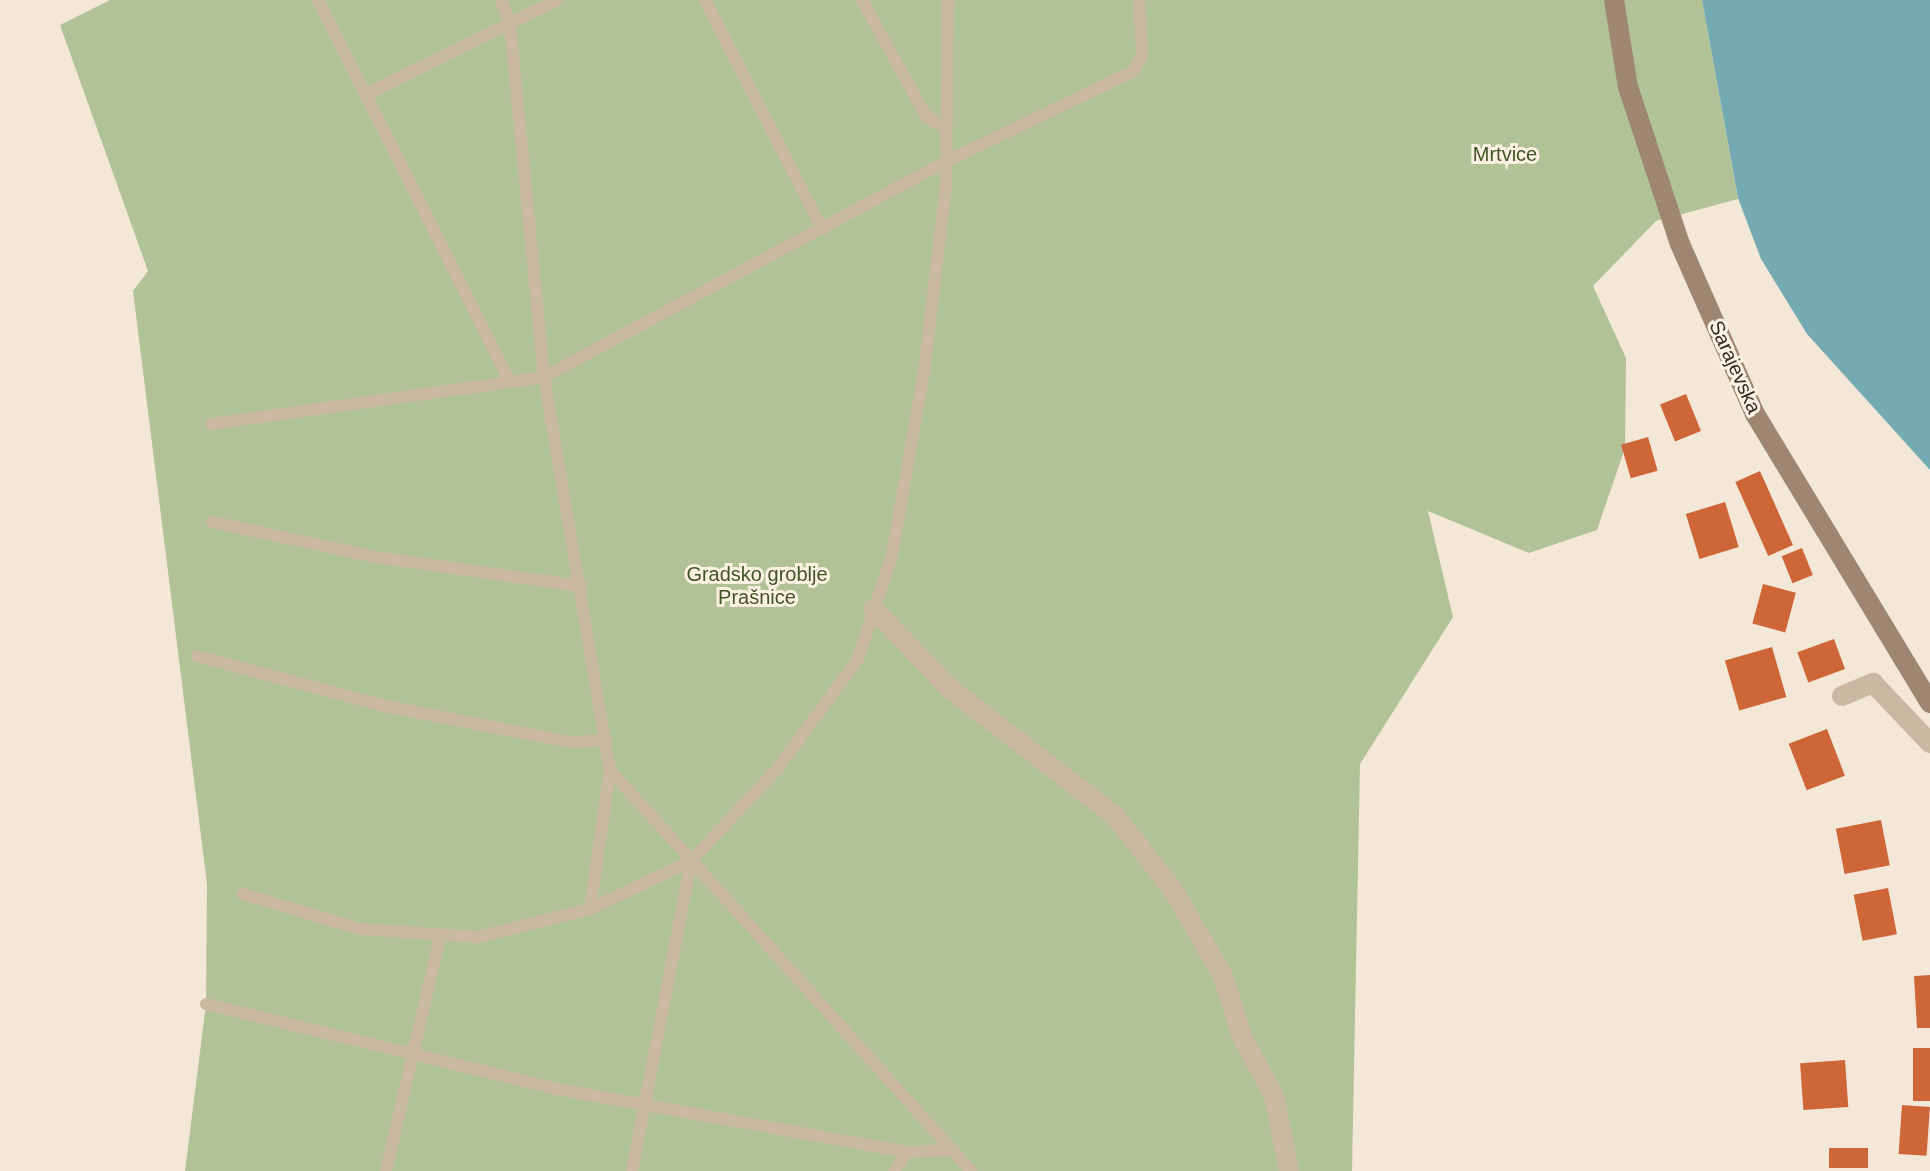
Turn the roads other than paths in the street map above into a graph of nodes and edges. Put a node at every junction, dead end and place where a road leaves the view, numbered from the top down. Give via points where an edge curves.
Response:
1 (318, 0) edge
2 (501, 0) edge
3 (557, 0) edge
4 (705, 0) edge
5 (862, 0) edge
6 (948, 0) edge
7 (1139, 0) edge
8 (1614, 0) edge
9 (510, 24) junction
10 (369, 93) junction
11 (945, 129) junction
12 (945, 162) junction
13 (822, 229) junction
14 (544, 377) junction
15 (510, 381) junction
16 (211, 424) dead end
17 (212, 522) dead end
18 (581, 586) junction
19 (874, 609) junction
20 (197, 656) dead end
21 (1842, 696) dead end
22 (1930, 703) edge
23 (606, 740) junction
24 (1930, 743) edge
25 (610, 770) junction
26 (691, 861) junction
27 (243, 894) dead end
28 (590, 909) junction
29 (440, 938) junction
30 (206, 1004) dead end
31 (415, 1055) junction
32 (645, 1105) junction
33 (953, 1150) junction
34 (906, 1152) junction
35 (386, 1171) edge
36 (632, 1171) edge
37 (895, 1171) edge
38 (971, 1171) edge
39 (1289, 1171) edge

1 - 10 lane
2 - 9 lane
3 - 9 lane
4 - 13 lane
5 - 11 lane via 926,116
6 - 11 lane
7 - 12 lane via 1142,55 1134,71
8 - 22 main road, Sarajevska via 1628,87 1675,229 1748,399
9 - 10 lane
9 - 14 lane
10 - 15 lane via 440,252
11 - 12 lane
12 - 13 lane
12 - 19 lane via 924,372 892,555
13 - 14 lane
14 - 15 lane
14 - 18 lane
15 - 16 lane
17 - 18 lane via 375,557
18 - 23 lane
19 - 26 lane via 858,659 777,769
19 - 39 street via 948,687 1116,817 1173,890 1223,976 1242,1037 1274,1096
20 - 23 lane via 385,706 571,742
21 - 24 street via 1873,683
23 - 25 lane
25 - 26 lane
25 - 28 lane
26 - 28 lane
26 - 32 lane
26 - 33 lane
27 - 29 lane via 360,929
28 - 29 lane via 478,937
29 - 31 lane
30 - 31 lane
31 - 32 lane
31 - 35 lane
32 - 34 lane
32 - 36 lane
33 - 34 lane
33 - 38 lane
34 - 37 lane

